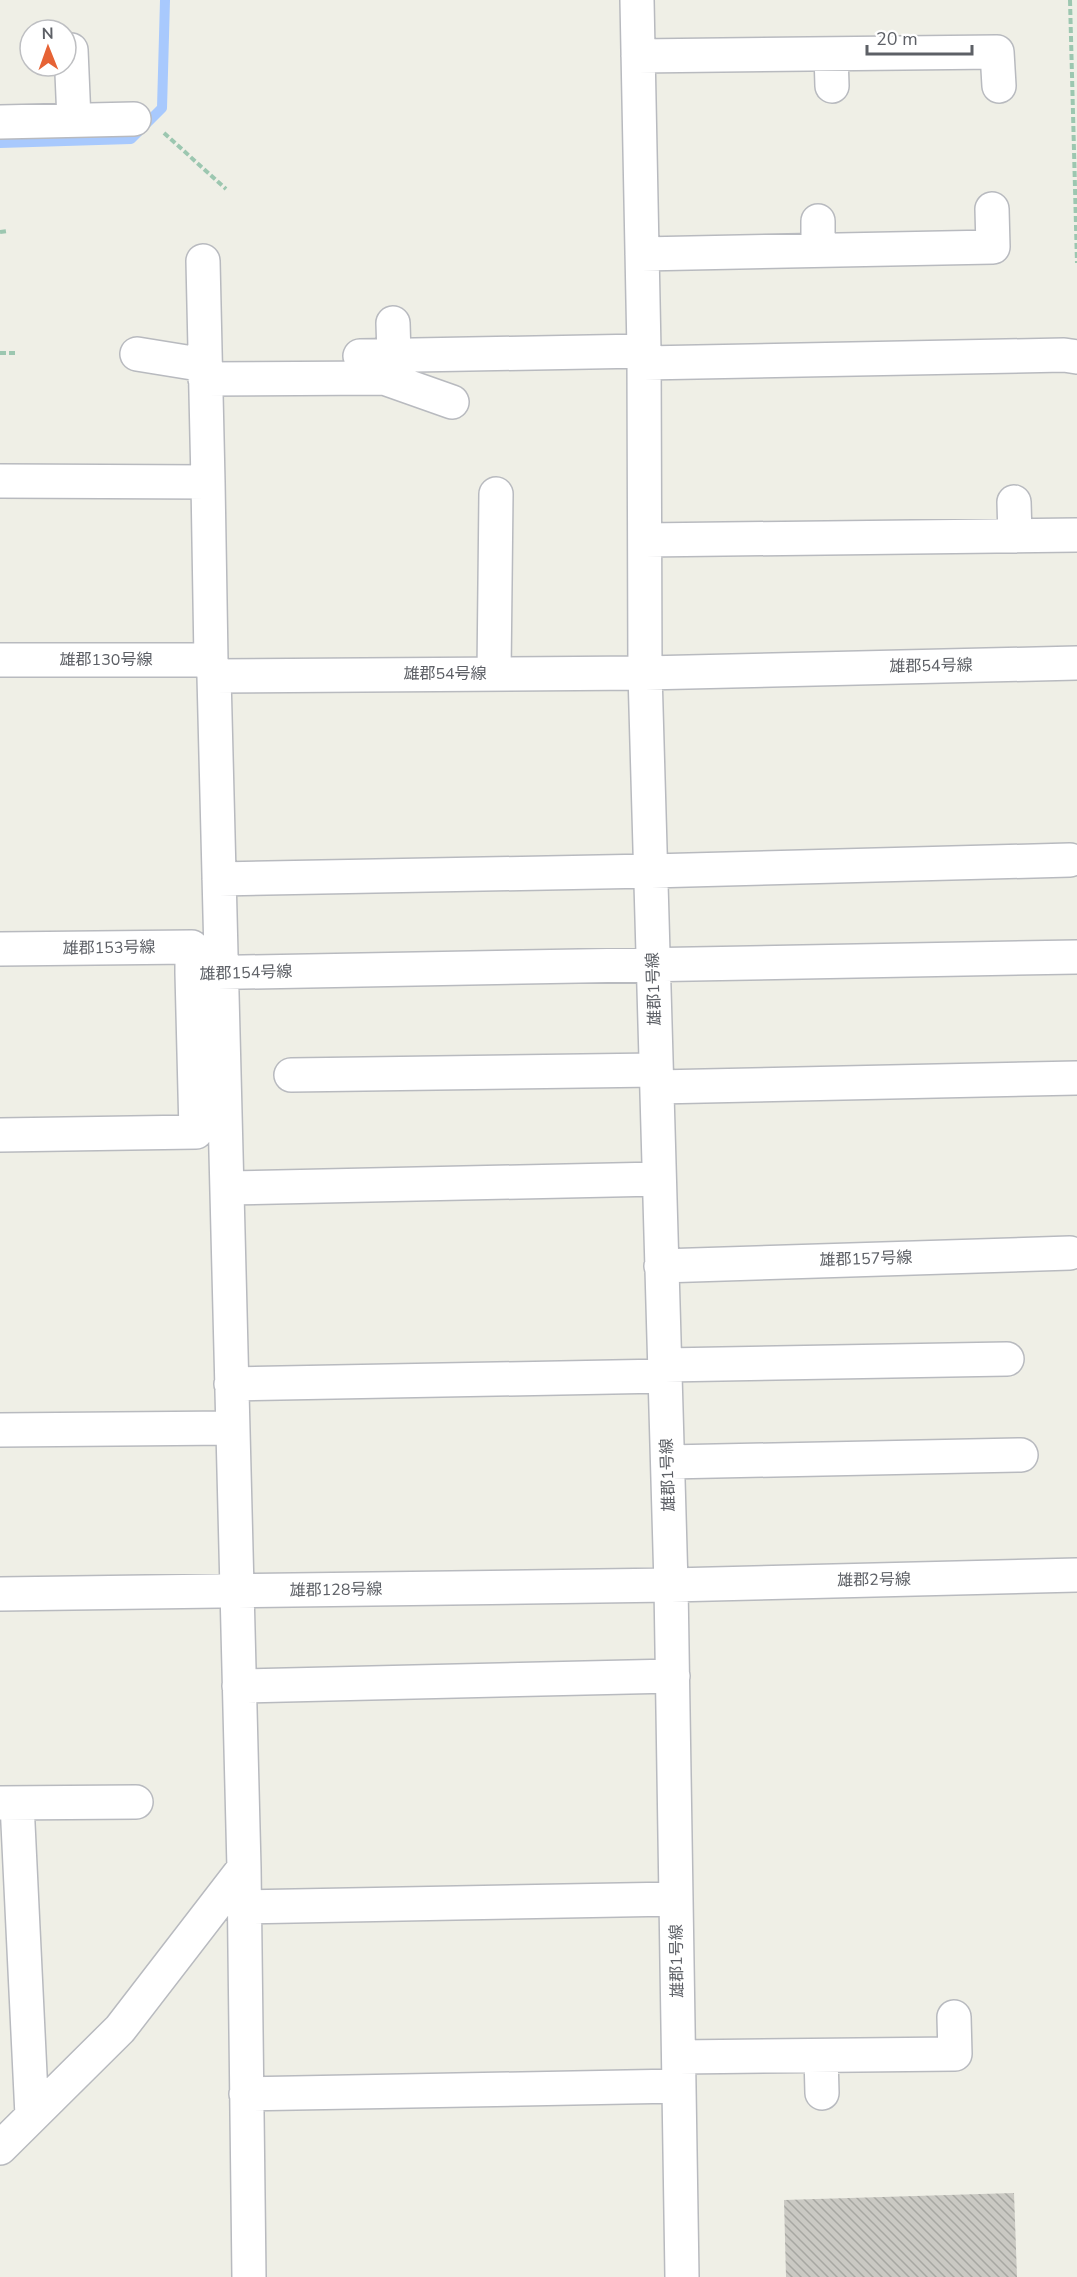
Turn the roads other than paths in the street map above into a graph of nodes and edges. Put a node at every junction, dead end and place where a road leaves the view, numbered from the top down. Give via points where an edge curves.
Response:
1 (637, 0) edge
2 (831, 54) junction
3 (638, 56) junction
4 (72, 78) edge
5 (832, 86) dead end
6 (999, 86) dead end
7 (74, 120) junction
8 (0, 122) edge
9 (148, 125) road end
10 (992, 209) dead end
11 (642, 254) junction
12 (203, 261) dead end
13 (393, 323) dead end
14 (136, 354) dead end
15 (360, 356) dead end
16 (394, 356) junction
17 (644, 357) junction
18 (1077, 357) edge
19 (205, 372) junction
20 (452, 402) dead end
21 (0, 481) edge
22 (207, 482) junction
23 (496, 494) dead end
24 (1014, 502) dead end
25 (1077, 535) edge
26 (1015, 536) junction
27 (645, 540) junction
28 (0, 660) edge
29 (1077, 663) edge
30 (212, 668) junction
31 (645, 673) junction
32 (494, 674) junction
33 (1070, 860) dead end
34 (651, 871) junction
35 (219, 879) junction
36 (0, 950) edge
37 (1077, 957) edge
38 (653, 966) junction
39 (207, 973) junction
40 (291, 1076) dead end
41 (656, 1078) junction
42 (1077, 1078) edge
43 (0, 1135) edge
44 (659, 1179) junction
45 (227, 1188) junction
46 (1070, 1253) dead end
47 (662, 1266) junction
48 (1007, 1359) dead end
49 (665, 1370) junction
50 (231, 1384) junction
51 (232, 1428) junction
52 (0, 1430) edge
53 (1021, 1455) dead end
54 (668, 1462) junction
55 (1077, 1575) edge
56 (671, 1585) junction
57 (237, 1591) junction
58 (0, 1594) edge
59 (673, 1676) junction
60 (239, 1686) junction
61 (136, 1802) dead end
62 (8, 1803) edge
63 (244, 1868) junction
64 (676, 1899) junction
65 (243, 1907) junction
66 (954, 2017) dead end
67 (821, 2056) junction
68 (679, 2071) junction
69 (822, 2093) dead end
70 (246, 2094) junction
71 (32, 2116) junction
72 (0, 2148) edge
73 (249, 2277) edge
74 (682, 2277) edge

1 - 3 street, 雄郡1号線
2 - 3 street
2 - 5 street
2 - 6 street via 997,52
3 - 11 street, 雄郡1号線
4 - 7 street
7 - 8 street
7 - 9 street
10 - 11 street via 993,247 818,236
11 - 17 street, 雄郡1号線
12 - 19 street
13 - 16 street
14 - 19 street
15 - 16 street
16 - 17 street
17 - 18 street
17 - 27 street, 雄郡1号線
19 - 20 street via 384,378
19 - 22 street
21 - 22 street
22 - 30 street
23 - 32 street
24 - 26 street
25 - 26 street
26 - 27 street
27 - 31 street, 雄郡1号線
28 - 30 street, 雄郡130号線
29 - 31 street, 雄郡54号線
30 - 32 street, 雄郡54号線
30 - 35 street
31 - 32 street, 雄郡54号線
31 - 34 street, 雄郡1号線
33 - 34 street
34 - 35 street
34 - 38 street, 雄郡1号線
35 - 39 street
36 - 39 street, 雄郡153号線 via 192,947
37 - 38 street, 雄郡154号線
38 - 39 street, 雄郡154号線
38 - 41 street, 雄郡1号線
39 - 43 street, 雄郡154号線 via 196,1132
39 - 45 street
40 - 41 street
41 - 42 street
41 - 44 street, 雄郡1号線
44 - 45 street
44 - 47 street, 雄郡1号線
45 - 50 street
46 - 47 street, 雄郡157号線
47 - 49 street, 雄郡1号線
48 - 49 street
49 - 50 street
49 - 54 street, 雄郡1号線
50 - 51 street
51 - 52 street
51 - 57 street
53 - 54 street
54 - 56 street, 雄郡1号線
55 - 56 street, 雄郡2号線
56 - 57 street, 雄郡128号線
56 - 59 street, 雄郡1号線
57 - 58 street, 雄郡128号線
57 - 60 street
59 - 60 street
59 - 64 street, 雄郡1号線
60 - 63 street
61 - 62 street
62 - 71 street
63 - 65 street
63 - 71 street via 120,2029
64 - 65 street
64 - 68 street, 雄郡1号線
65 - 70 street
66 - 67 street via 955,2054
67 - 68 street
67 - 69 street
68 - 70 street
68 - 74 street, 雄郡1号線
70 - 73 street
71 - 72 street

